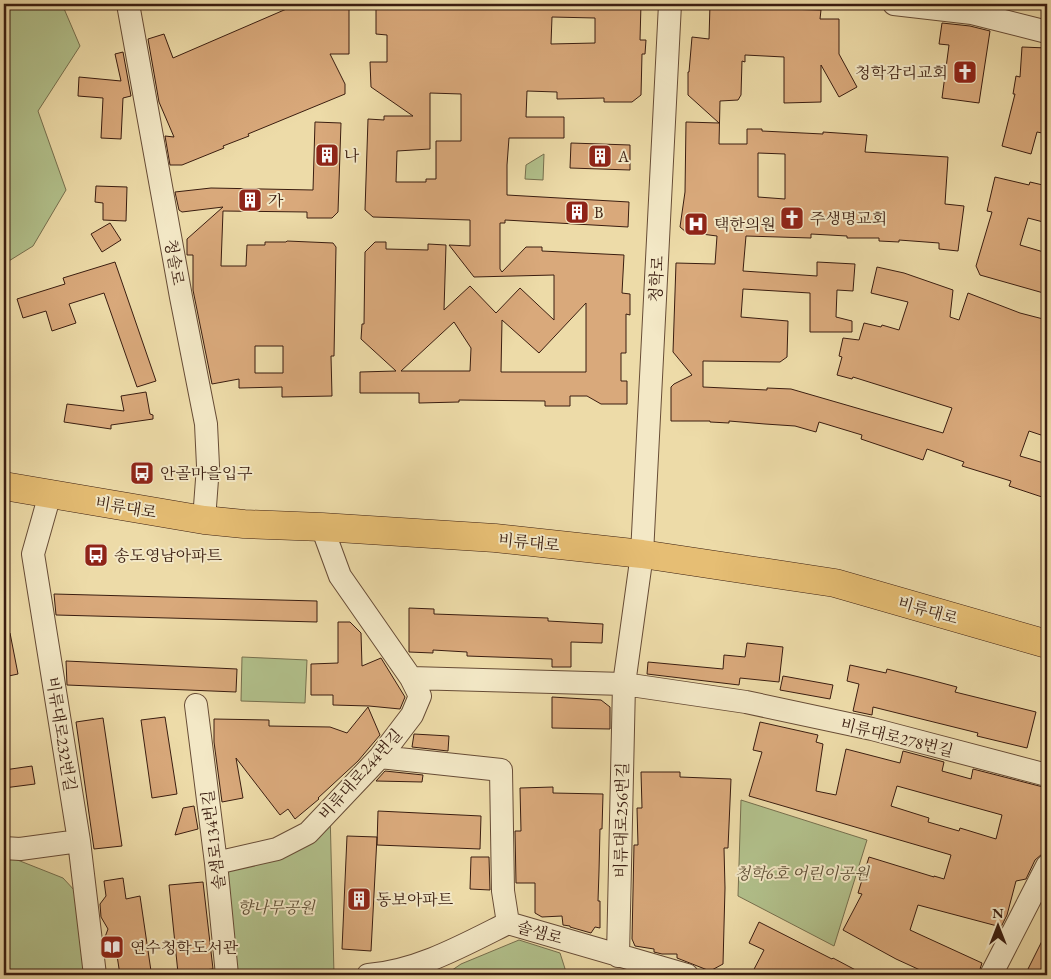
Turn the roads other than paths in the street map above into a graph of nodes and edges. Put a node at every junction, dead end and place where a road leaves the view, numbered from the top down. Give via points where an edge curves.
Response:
1 (128, 4) edge
2 (670, 4) edge
3 (894, 4) edge
4 (1047, 32) edge
5 (4, 486) edge
6 (50, 494) junction
7 (204, 520) junction
8 (322, 527) junction
9 (642, 554) junction
10 (1047, 644) edge
11 (411, 678) junction
12 (624, 684) junction
13 (196, 705) dead end
14 (380, 757) junction
15 (1047, 776) edge
16 (79, 841) junction
17 (4, 848) edge
18 (216, 863) junction
19 (1047, 866) edge
20 (508, 923) junction
21 (618, 956) junction
22 (95, 975) edge
23 (227, 975) edge
24 (368, 975) edge
25 (687, 975) edge
26 (991, 975) edge

1 - 7 street, 청솔로 via 206,424 208,466
2 - 9 street, 청학로
3 - 4 street via 972,13
5 - 6 main road, 비류대로
6 - 7 main road, 비류대로
6 - 16 street, 비류대로232번길 via 33,554
7 - 8 main road, 비류대로
8 - 9 main road, 비류대로 via 494,538
8 - 11 street, 비류대로244번길 via 340,576
9 - 10 main road, 비류대로 via 835,583
9 - 12 street, 비류대로256번길
11 - 12 street
11 - 14 street, 비류대로244번길 via 420,696 412,715
12 - 15 street, 비류대로278번길 via 746,702 872,729
12 - 21 street, 비류대로256번길
13 - 18 street, 솔샘로134번길
14 - 18 street, 비류대로244번길 via 308,833 277,850
14 - 20 street via 501,770 504,891
16 - 17 street
16 - 22 street, 비류대로232번길
18 - 23 street, 솔샘로134번길
19 - 26 street
20 - 21 street, 솔샘로
20 - 24 street, 솔샘로 via 417,965
21 - 25 street, 솔샘로

